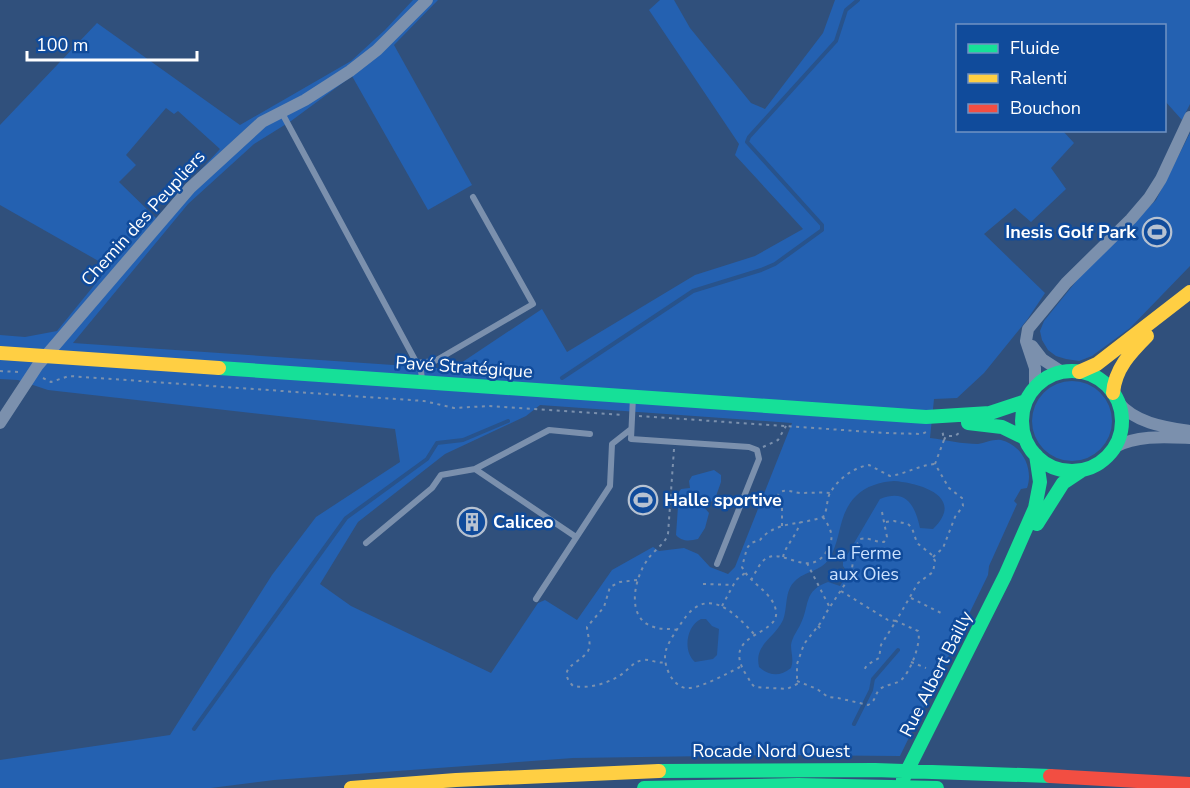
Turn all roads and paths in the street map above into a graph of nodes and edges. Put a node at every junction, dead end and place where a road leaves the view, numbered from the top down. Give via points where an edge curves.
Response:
1 (427, 0) edge
2 (281, 112) junction
3 (1190, 117) edge
4 (473, 197) dead end
5 (1190, 293) edge
6 (1031, 325) junction
7 (0, 353) edge
8 (416, 363) junction
9 (39, 365) junction
10 (0, 371) edge
11 (1062, 372) junction
12 (1079, 372) junction
13 (422, 382) junction
14 (1035, 388) junction
15 (633, 397) junction
16 (1116, 397) junction
17 (1026, 401) junction
18 (632, 415) junction
19 (926, 417) junction
20 (944, 420) junction
21 (0, 423) edge
22 (786, 426) junction
23 (632, 429) junction
24 (1190, 431) edge
25 (960, 433) dead end
26 (590, 434) dead end
27 (922, 434) dead end
28 (1025, 438) junction
29 (1190, 438) edge
30 (944, 440) junction
31 (674, 442) junction
32 (1115, 447) junction
33 (757, 450) junction
34 (1036, 455) junction
35 (935, 464) junction
36 (475, 469) junction
37 (1084, 469) junction
38 (830, 494) junction
39 (882, 512) dead end
40 (823, 517) junction
41 (800, 521) junction
42 (885, 522) junction
43 (782, 526) junction
44 (576, 537) junction
45 (366, 543) dead end
46 (783, 557) junction
47 (933, 557) junction
48 (807, 563) junction
49 (717, 564) dead end
50 (745, 573) junction
51 (1005, 576) junction
52 (637, 580) junction
53 (751, 580) junction
54 (703, 584) dead end
55 (734, 585) junction
56 (841, 591) junction
57 (911, 598) junction
58 (536, 599) dead end
59 (722, 606) junction
60 (829, 608) junction
61 (943, 614) dead end
62 (896, 621) junction
63 (818, 626) junction
64 (677, 630) junction
65 (822, 630) dead end
66 (754, 634) junction
67 (666, 662) junction
68 (911, 662) junction
69 (740, 667) junction
70 (926, 668) dead end
71 (864, 670) dead end
72 (797, 681) junction
73 (1190, 784) edge
74 (351, 788) edge
75 (644, 788) edge
76 (899, 788) edge
77 (937, 788) edge

1 - 2 street, Chemin des Peupliers via 350,71
2 - 8 lane
2 - 9 street, Chemin des Peupliers via 262,122 190,188
3 - 6 street via 1149,198
4 - 8 lane via 533,304 435,361
5 - 12 main road via 1104,359
5 - 16 main road via 1120,367 1114,379
6 - 11 street via 1029,336 1035,352
6 - 14 street via 1026,341 1035,368
7 - 9 main road, Pavé Stratégique
8 - 13 lane
9 - 10 path
9 - 13 main road, Pavé Stratégique
9 - 18 path via 49,382 72,376 424,401 454,408 497,406
9 - 21 street, Chemin des Peupliers
11 - 12 main road
11 - 14 main road
12 - 16 main road via 1096,377
13 - 15 main road, Pavé Stratégique
14 - 17 main road
15 - 18 lane
15 - 19 main road, Pavé Stratégique
16 - 24 street via 1136,417
16 - 32 main road via 1122,415
17 - 19 main road, Pavé Stratégique via 996,413
17 - 28 main road via 1022,419
18 - 22 path
18 - 23 lane
19 - 20 main road, Pavé Stratégique
20 - 28 main road, Pavé Stratégique via 1002,427
20 - 30 path
22 - 27 path
22 - 33 path via 778,440
23 - 31 lane via 631,439
23 - 44 lane via 612,444 610,486
25 - 30 path
26 - 36 lane via 549,430
28 - 34 main road
29 - 32 street via 1146,438
30 - 35 path
31 - 33 lane
31 - 52 path via 668,534 648,558
32 - 37 main road via 1102,461
33 - 49 lane via 759,459
34 - 37 main road via 1058,469
34 - 51 main road, Rue Albert Bailly via 1039,495
35 - 38 path via 890,477 869,465 855,468
35 - 47 path via 949,488 962,498 963,506 943,548
36 - 44 lane
36 - 45 lane via 441,475 432,488
37 - 51 main road, Rue Albert Bailly via 1059,488
38 - 40 path
38 - 43 path via 782,490 778,495
39 - 42 path
40 - 41 path
40 - 48 path via 830,527 832,541 824,554
41 - 43 path
41 - 46 path via 797,535
42 - 47 path via 908,524 917,543
42 - 56 path via 888,532 884,542 860,539 855,548 854,567
43 - 50 path via 751,543 743,560
44 - 58 lane
46 - 48 path
46 - 53 path via 765,558
47 - 57 path via 933,572 918,583
48 - 60 path
50 - 53 path
50 - 55 path
51 - 76 main road, Rue Albert Bailly
52 - 64 path via 635,611 639,619 654,627
52 - 67 path via 610,588 604,607 587,627 588,651 568,669 568,681 573,686 587,687 621,675 644,660
53 - 66 path via 776,611 767,629
54 - 55 path
55 - 59 path
56 - 60 path
56 - 62 path
57 - 61 path
57 - 62 path
59 - 64 path via 710,603 693,608
59 - 66 path
60 - 63 path
62 - 68 path via 918,631 920,636
62 - 71 path via 881,645 879,657
63 - 65 path
63 - 72 path via 804,644 797,664
64 - 67 path via 666,651
66 - 69 path via 739,654
67 - 69 path via 677,685 688,688
68 - 70 path
68 - 72 path via 902,679 880,689 868,705 828,697
69 - 72 path via 755,687 787,689
73 - 74 main road, Rocade Nord Ouest via 938,771 741,769 555,774
75 - 77 main road, Rocade Nord Ouest

